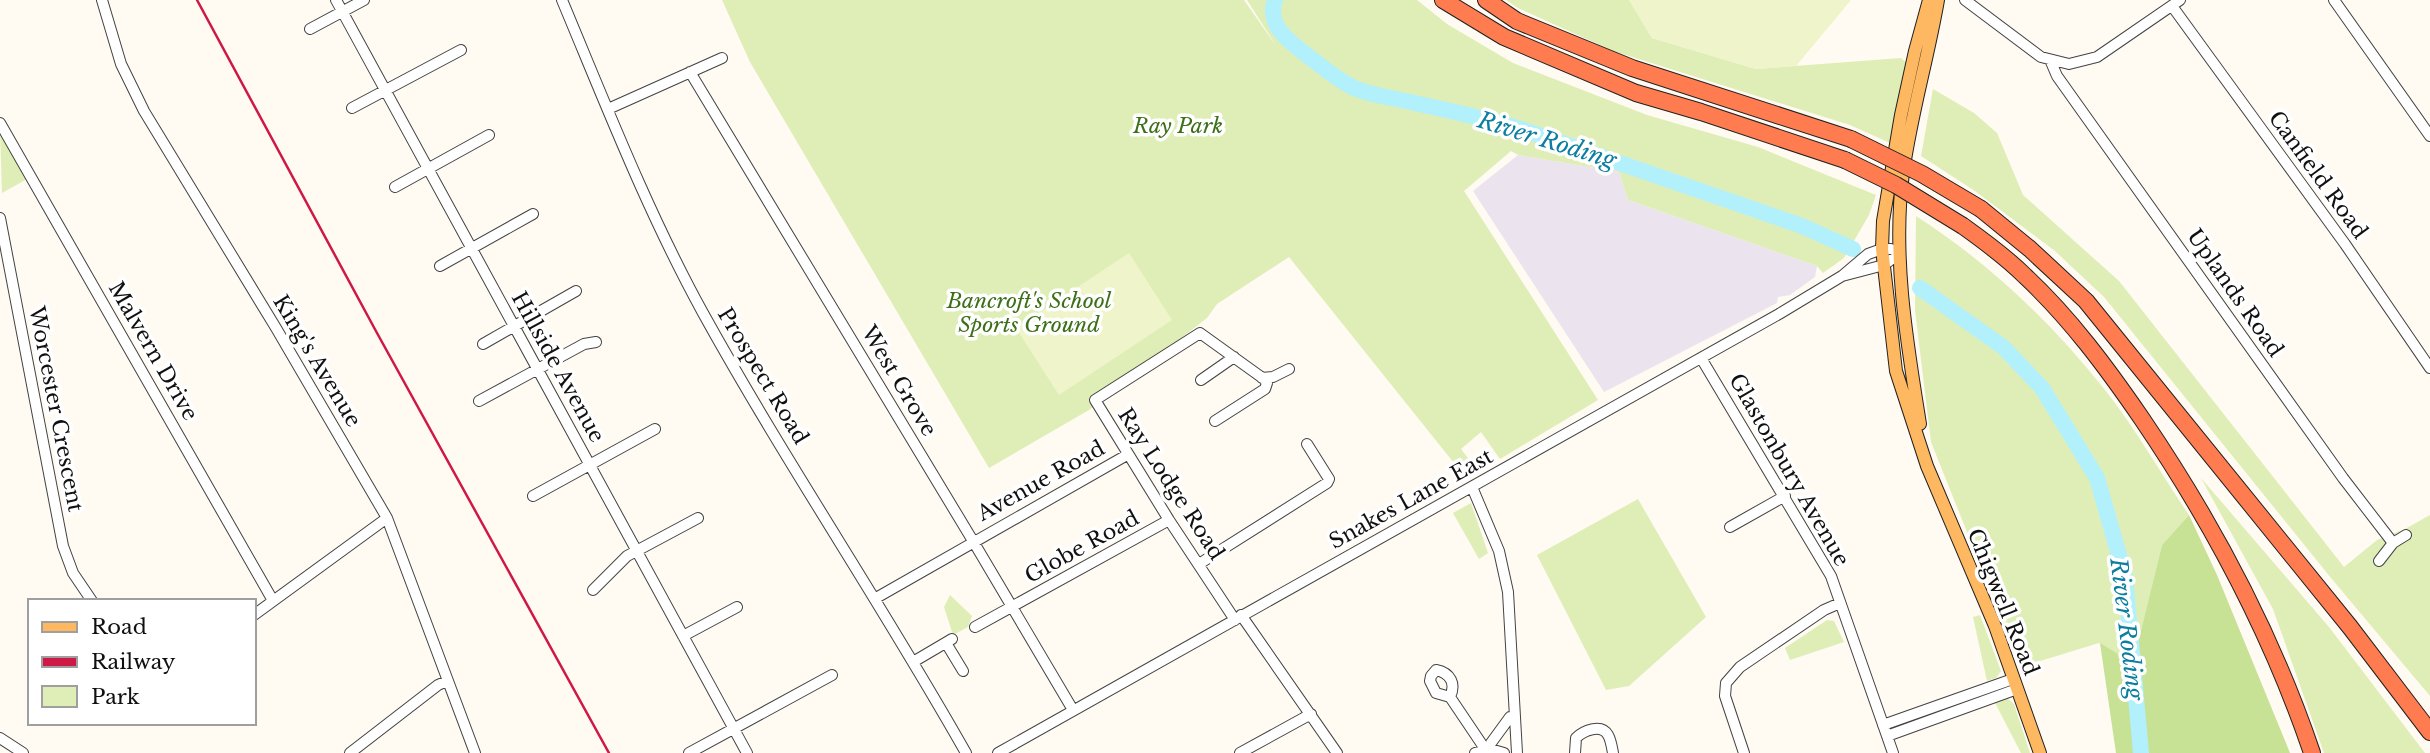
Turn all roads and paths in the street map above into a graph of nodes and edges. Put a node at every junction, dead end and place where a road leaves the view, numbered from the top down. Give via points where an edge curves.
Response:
1 (102, 0) edge
2 (335, 0) edge
3 (364, 0) edge
4 (562, 0) edge
5 (1443, 0) edge
6 (1486, 0) edge
7 (1929, 0) edge
8 (1938, 0) edge
9 (1965, 0) edge
10 (2334, 0) edge
11 (2176, 3) edge
12 (342, 12) junction
13 (310, 29) dead end
14 (461, 50) dead end
15 (722, 58) dead end
16 (2052, 62) junction
17 (690, 72) junction
18 (385, 91) junction
19 (352, 108) dead end
20 (608, 110) junction
21 (0, 123) edge
22 (2428, 128) edge
23 (489, 135) dead end
24 (428, 169) junction
25 (396, 187) dead end
26 (533, 214) dead end
27 (0, 218) edge
28 (472, 248) junction
29 (1882, 249) junction
30 (1900, 253) junction
31 (1884, 265) junction
32 (440, 266) dead end
33 (1842, 276) junction
34 (576, 291) dead end
35 (514, 327) junction
36 (596, 342) dead end
37 (483, 344) dead end
38 (1234, 357) junction
39 (1701, 358) junction
40 (2430, 368) edge
41 (537, 369) junction
42 (1289, 369) dead end
43 (1263, 379) junction
44 (1201, 380) dead end
45 (479, 401) dead end
46 (1215, 421) dead end
47 (655, 429) dead end
48 (1307, 444) dead end
49 (1127, 455) junction
50 (590, 466) junction
51 (1927, 466) junction
52 (1472, 487) junction
53 (533, 496) dead end
54 (1785, 496) junction
55 (387, 517) junction
56 (698, 518) dead end
57 (1169, 520) junction
58 (1730, 527) dead end
59 (2406, 535) dead end
60 (974, 541) junction
61 (2393, 543) junction
62 (637, 552) junction
63 (2379, 561) dead end
64 (1199, 564) junction
65 (593, 590) dead end
66 (876, 598) junction
67 (91, 599) edge
68 (272, 599) junction
69 (1840, 603) junction
70 (737, 607) dead end
71 (1013, 608) junction
72 (256, 612) edge
73 (1238, 617) junction
74 (975, 627) dead end
75 (683, 636) junction
76 (913, 662) junction
77 (963, 671) dead end
78 (832, 675) dead end
79 (447, 681) junction
80 (2015, 684) junction
81 (1450, 697) dead end
82 (1073, 710) junction
83 (1311, 714) junction
84 (1514, 717) junction
85 (734, 728) junction
86 (1885, 731) junction
87 (2430, 732) edge
88 (0, 738) edge
89 (1483, 750) edge
90 (23, 753) edge
91 (350, 753) edge
92 (475, 753) edge
93 (689, 753) edge
94 (747, 753) edge
95 (966, 753) edge
96 (998, 753) edge
97 (1240, 753) edge
98 (1337, 753) edge
99 (1504, 753) edge
100 (1517, 753) edge
101 (1575, 753) edge
102 (1613, 753) edge
103 (1744, 753) edge
104 (1893, 753) edge
105 (2040, 753) edge
106 (2312, 753) edge

1 - 55 street, King's Avenue via 121,64 144,111
2 - 12 street, Hillside Avenue
3 - 12 street
4 - 20 street, Prospect Road
5 - 106 highway, bridge via 1504,37 1636,93 1844,160 1963,226 2025,276 2113,377 2202,515 2242,588
6 - 87 highway, bridge via 1517,21 1632,68 1851,139 1982,209 2086,301
7 - 29 main road, Chigwell Road via 1901,115
8 - 30 main road, Chigwell Road via 1903,175
9 - 16 street
10 - 22 street
11 - 16 street via 2097,57 2069,64
11 - 40 street, Canfield Road
12 - 13 street
12 - 18 street, Hillside Avenue
14 - 18 street
15 - 17 street
16 - 61 street, Uplands Road via 2057,76
17 - 20 street
17 - 60 street, West Grove
18 - 19 street
18 - 24 street, Hillside Avenue
20 - 66 street, Prospect Road via 702,311
21 - 68 street, Malvern Drive
23 - 24 street
24 - 25 street
24 - 28 street, Hillside Avenue
26 - 28 street
27 - 67 street, Worcester Crescent via 63,546 73,573
28 - 32 street
28 - 35 street, Hillside Avenue
29 - 30 street
29 - 31 main road, Chigwell Road
29 - 33 street, Snakes Lane East via 1868,254
30 - 31 street
30 - 51 main road, Chigwell Road via 1907,347
31 - 33 street, Snakes Lane East
31 - 51 main road, Chigwell Road via 1896,371
33 - 39 street, Snakes Lane East
34 - 35 street
35 - 37 street
35 - 41 street, Hillside Avenue
36 - 41 street
38 - 43 street, Ray Lodge Road
38 - 44 street
38 - 49 street, Ray Lodge Road via 1198,334 1096,398
39 - 52 street, Snakes Lane East
39 - 54 street, Glastonbury Avenue
41 - 45 street
41 - 50 street, Hillside Avenue
42 - 43 street
43 - 46 street via 1265,388
47 - 50 street
48 - 64 street via 1329,481
49 - 57 street, Ray Lodge Road
49 - 60 street, Avenue Road
50 - 53 street
50 - 62 street, Hillside Avenue
51 - 80 main road, Chigwell Road via 1995,625
52 - 73 street, Snakes Lane East
52 - 84 street via 1499,551 1508,592
54 - 58 street
54 - 69 street, Glastonbury Avenue via 1831,576
55 - 68 street
55 - 79 street, King's Avenue
56 - 62 street
57 - 64 street, Ray Lodge Road
57 - 71 street, Globe Road
59 - 61 street
60 - 66 street, Avenue Road
60 - 71 street, West Grove
61 - 63 street
62 - 65 street via 627,556
62 - 75 street, Hillside Avenue
64 - 73 street, Ray Lodge Road
66 - 76 street, Prospect Road
68 - 72 street
69 - 86 street, Glastonbury Avenue
69 - 103 street via 1740,667 1726,683 1725,695
70 - 75 street
71 - 74 street, Globe Road
71 - 82 street, West Grove
73 - 82 street, Snakes Lane East
73 - 83 street, Ray Lodge Road
75 - 85 street, Hillside Avenue
76 - 77 street via 949,641
76 - 95 street, Prospect Road
78 - 85 street
79 - 91 street
79 - 92 street, King's Avenue
80 - 86 street
80 - 105 main road, Chigwell Road
81 - 89 street
82 - 96 street, Snakes Lane East
83 - 97 street
83 - 98 street, Ray Lodge Road
84 - 89 street
84 - 100 street
85 - 93 street
85 - 94 street, Hillside Avenue
86 - 104 street, Glastonbury Avenue
88 - 90 street
89 - 99 street
101 - 102 street via 1576,738 1594,729 1608,735

